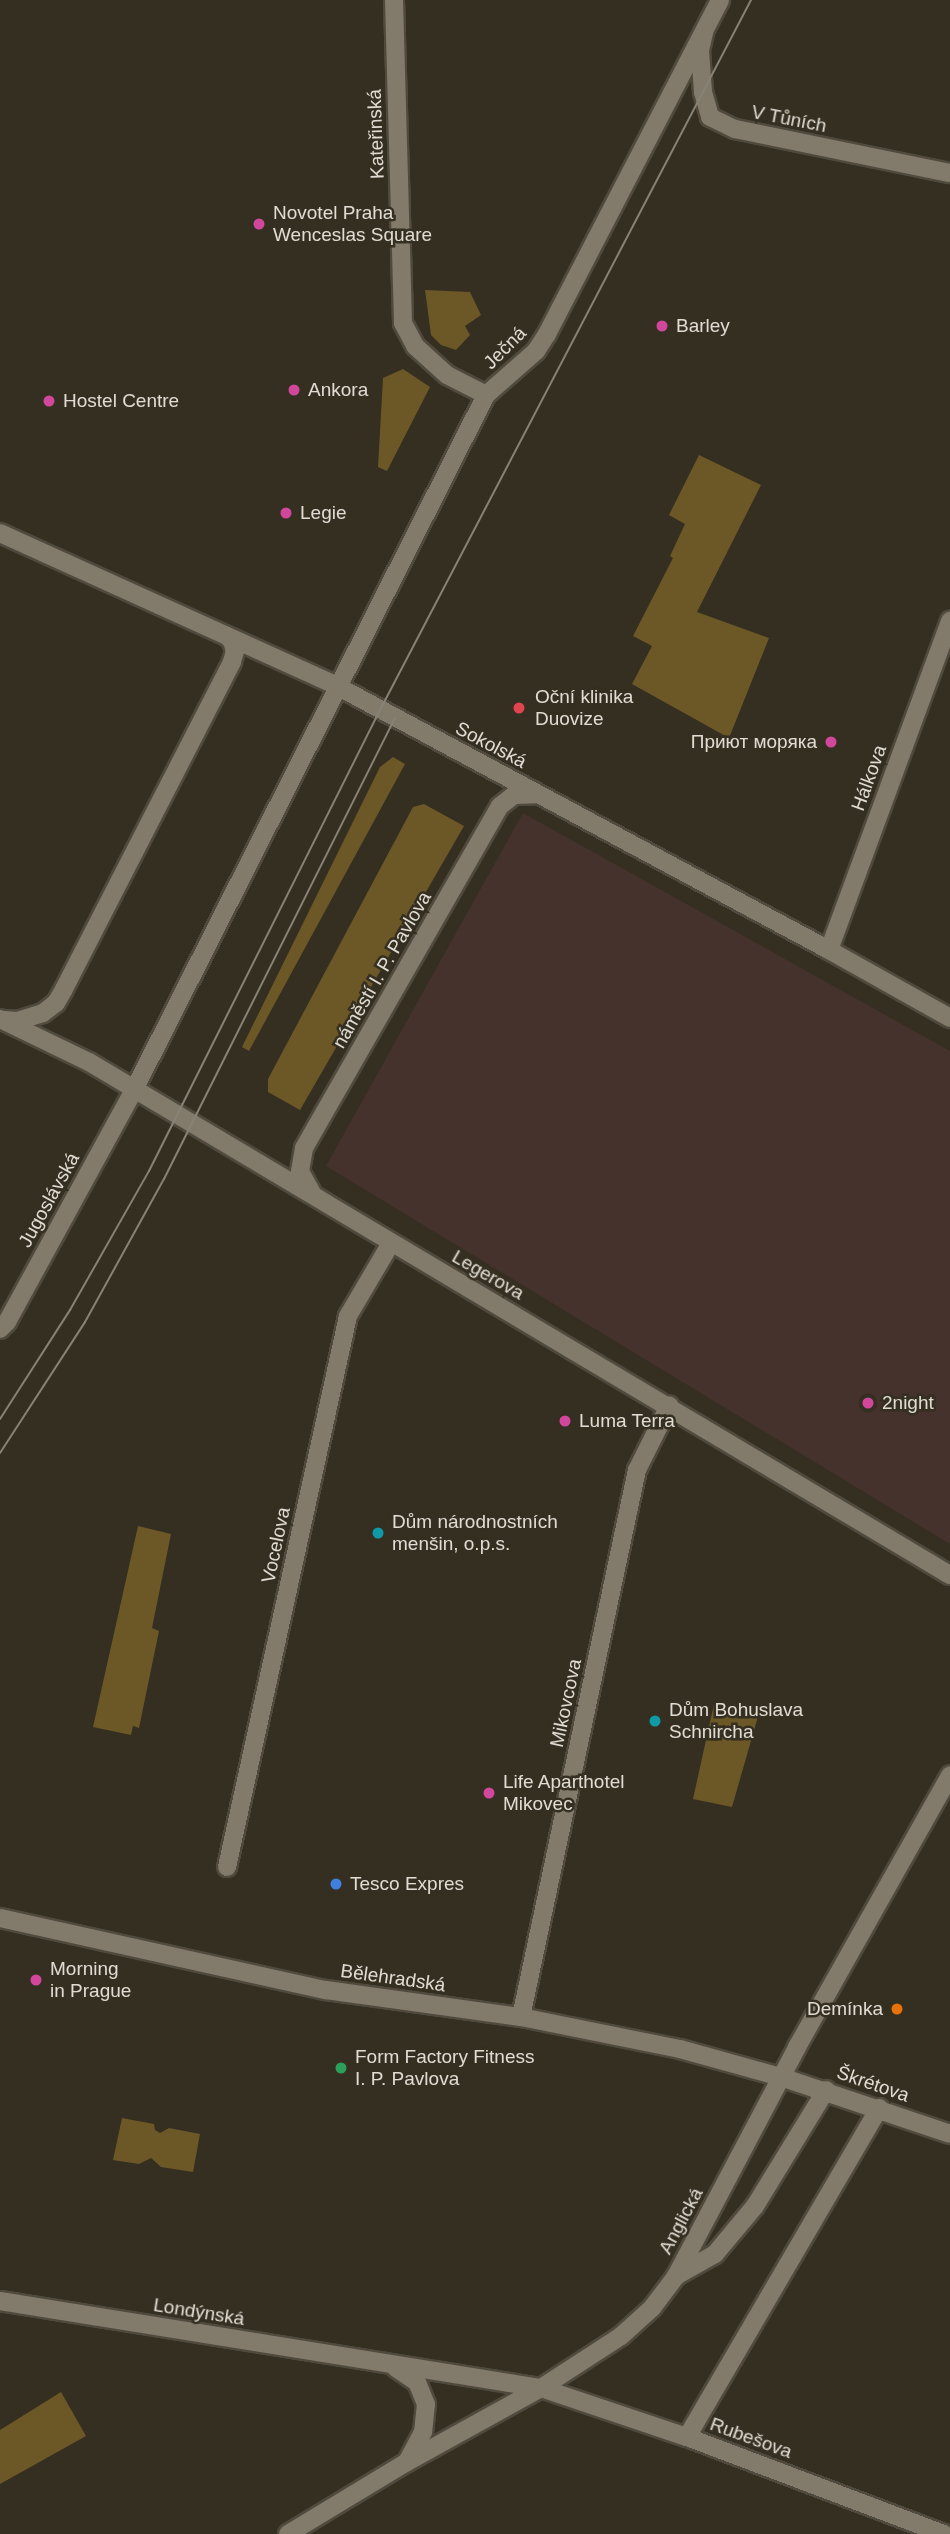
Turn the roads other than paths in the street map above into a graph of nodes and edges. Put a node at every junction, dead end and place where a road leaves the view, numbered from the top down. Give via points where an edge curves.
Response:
1 (394, 0) edge
2 (720, 0) edge
3 (704, 29) junction
4 (950, 173) edge
5 (486, 395) junction
6 (0, 533) edge
7 (950, 621) edge
8 (227, 636) junction
9 (337, 686) junction
10 (537, 794) junction
11 (829, 950) junction
12 (950, 1018) edge
13 (2, 1020) edge
14 (134, 1090) junction
15 (312, 1193) junction
16 (391, 1243) junction
17 (0, 1329) edge
18 (669, 1406) junction
19 (950, 1575) edge
20 (950, 1775) edge
21 (227, 1867) dead end
22 (0, 1917) edge
23 (521, 2017) junction
24 (781, 2077) junction
25 (826, 2090) junction
26 (879, 2108) junction
27 (950, 2134) edge
28 (676, 2276) junction
29 (0, 2301) edge
30 (390, 2365) junction
31 (541, 2388) junction
32 (687, 2437) junction
33 (407, 2462) junction
34 (288, 2534) edge
35 (944, 2534) edge

1 - 5 street, Kateřinská via 403,323 415,346 447,375
2 - 3 street, Ječná
3 - 4 street, V Tůních via 700,51 710,117 735,129
3 - 5 street, Ječná via 547,334 536,351
5 - 9 street, Ječná via 373,624
6 - 8 street, Sokolská
7 - 11 street, Hálkova
8 - 9 street, Sokolská
8 - 13 street via 235,651 232,662 56,1003 43,1013 17,1021
9 - 10 street, Sokolská
9 - 14 street
10 - 11 street, Sokolská
10 - 15 street, náměstí I. P. Pavlova via 514,795 500,806 304,1148 300,1171
11 - 12 street, Sokolská
13 - 14 street, Legerova via 89,1062
14 - 15 street, Legerova
14 - 17 street, Jugoslávská
15 - 16 street, Legerova
16 - 18 street, Legerova
16 - 21 street, Vocelova via 348,1316
18 - 19 street, Legerova
18 - 23 street, Mikovcova via 637,1470
20 - 24 street, Anglická
22 - 23 street, Bělehradská via 326,1990
23 - 24 street, Bělehradská via 680,2049
24 - 25 street, Škrétova
24 - 28 street, Anglická
25 - 26 street, Škrétova
25 - 28 street via 755,2206 715,2254
26 - 27 street, Škrétova
26 - 32 street
28 - 31 street, Anglická via 652,2308 621,2336
29 - 30 street, Londýnská
30 - 31 street, Londýnská
30 - 33 street, Londýnská via 417,2382 426,2404 423,2432
31 - 32 street, Rubešova
31 - 33 street, Anglická
32 - 35 street, Rubešova
33 - 34 street, Anglická

